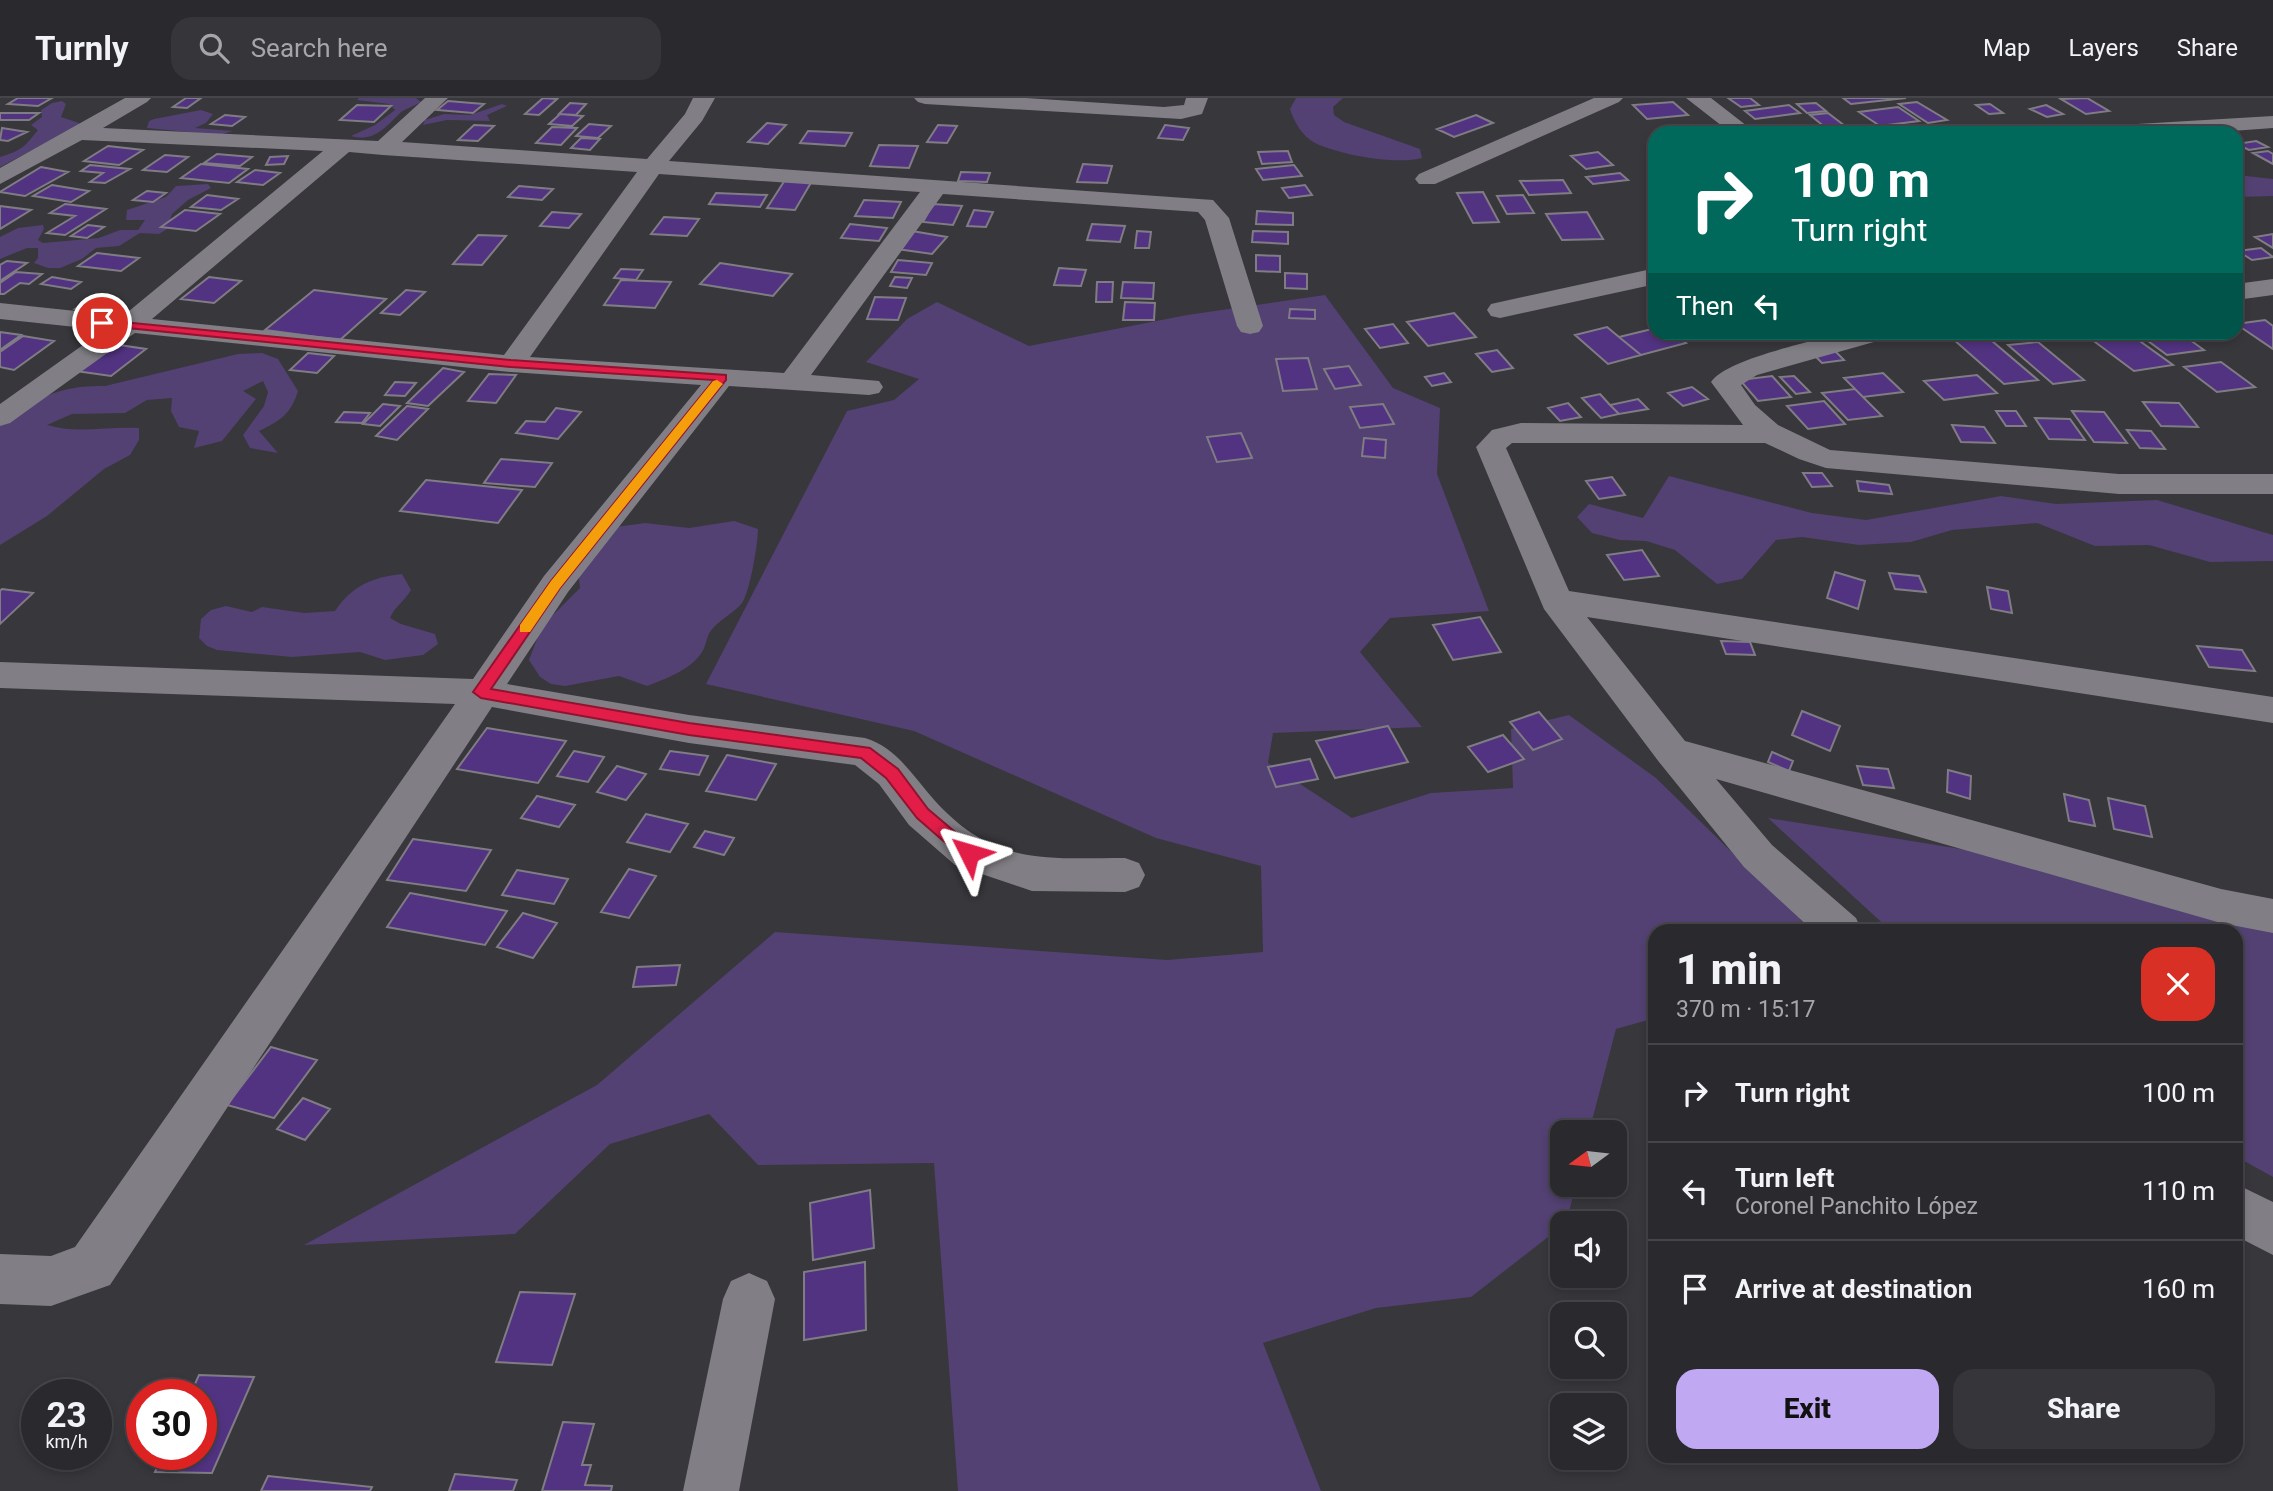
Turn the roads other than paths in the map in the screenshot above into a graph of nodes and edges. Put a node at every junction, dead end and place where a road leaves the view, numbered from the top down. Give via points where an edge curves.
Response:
1 (140, 98) edge
2 (437, 98) edge
3 (704, 98) edge
4 (925, 98) edge
5 (1197, 98) edge
6 (1612, 98) edge
7 (1697, 98) edge
8 (2273, 122) edge
9 (1735, 126) edge
10 (2211, 126) edge
11 (78, 133) junction
12 (344, 145) junction
13 (383, 148) junction
14 (653, 166) junction
15 (0, 177) edge
16 (1427, 179) dead end
17 (935, 188) junction
18 (1648, 278) edge
19 (2273, 287) edge
20 (2243, 291) edge
21 (1500, 310) dead end
22 (0, 311) edge
23 (127, 326) junction
24 (1250, 326) dead end
25 (1829, 340) edge
26 (511, 364) junction
27 (722, 377) junction
28 (792, 382) junction
29 (869, 387) dead end
30 (0, 417) edge
31 (1768, 434) junction
32 (2273, 484) edge
33 (1556, 601) junction
34 (0, 675) edge
35 (481, 692) junction
36 (2273, 710) edge
37 (1672, 752) junction
38 (1125, 875) dead end
39 (2273, 916) edge
40 (1833, 924) edge
41 (2243, 1212) edge
42 (2273, 1230) edge
43 (0, 1279) edge
44 (749, 1299) dead end
45 (711, 1491) edge

1 - 11 street
2 - 13 street
3 - 14 street
4 - 5 street via 1172,113 1194,109
6 - 16 street
7 - 9 street
8 - 10 street
11 - 12 street
11 - 15 street
12 - 13 street
12 - 23 street
13 - 14 street
14 - 17 street
14 - 26 street
17 - 24 street via 1205,205 1217,218
17 - 28 street
18 - 21 street
19 - 20 street
22 - 23 street
23 - 26 street
23 - 30 street
25 - 31 street via 1747,369 1726,382 1738,404
26 - 27 street
27 - 28 street
27 - 35 street via 556,584
28 - 29 street
31 - 32 street via 1826,459 2119,484
31 - 33 street via 1521,432 1502,436 1491,447
33 - 36 street
33 - 37 street
34 - 35 street
35 - 38 street via 689,729 865,752 892,774 923,814 969,853 1032,874
35 - 43 street via 93,1267 51,1282
37 - 39 street via 2221,906
37 - 40 street via 1758,856
41 - 42 street
44 - 45 street

